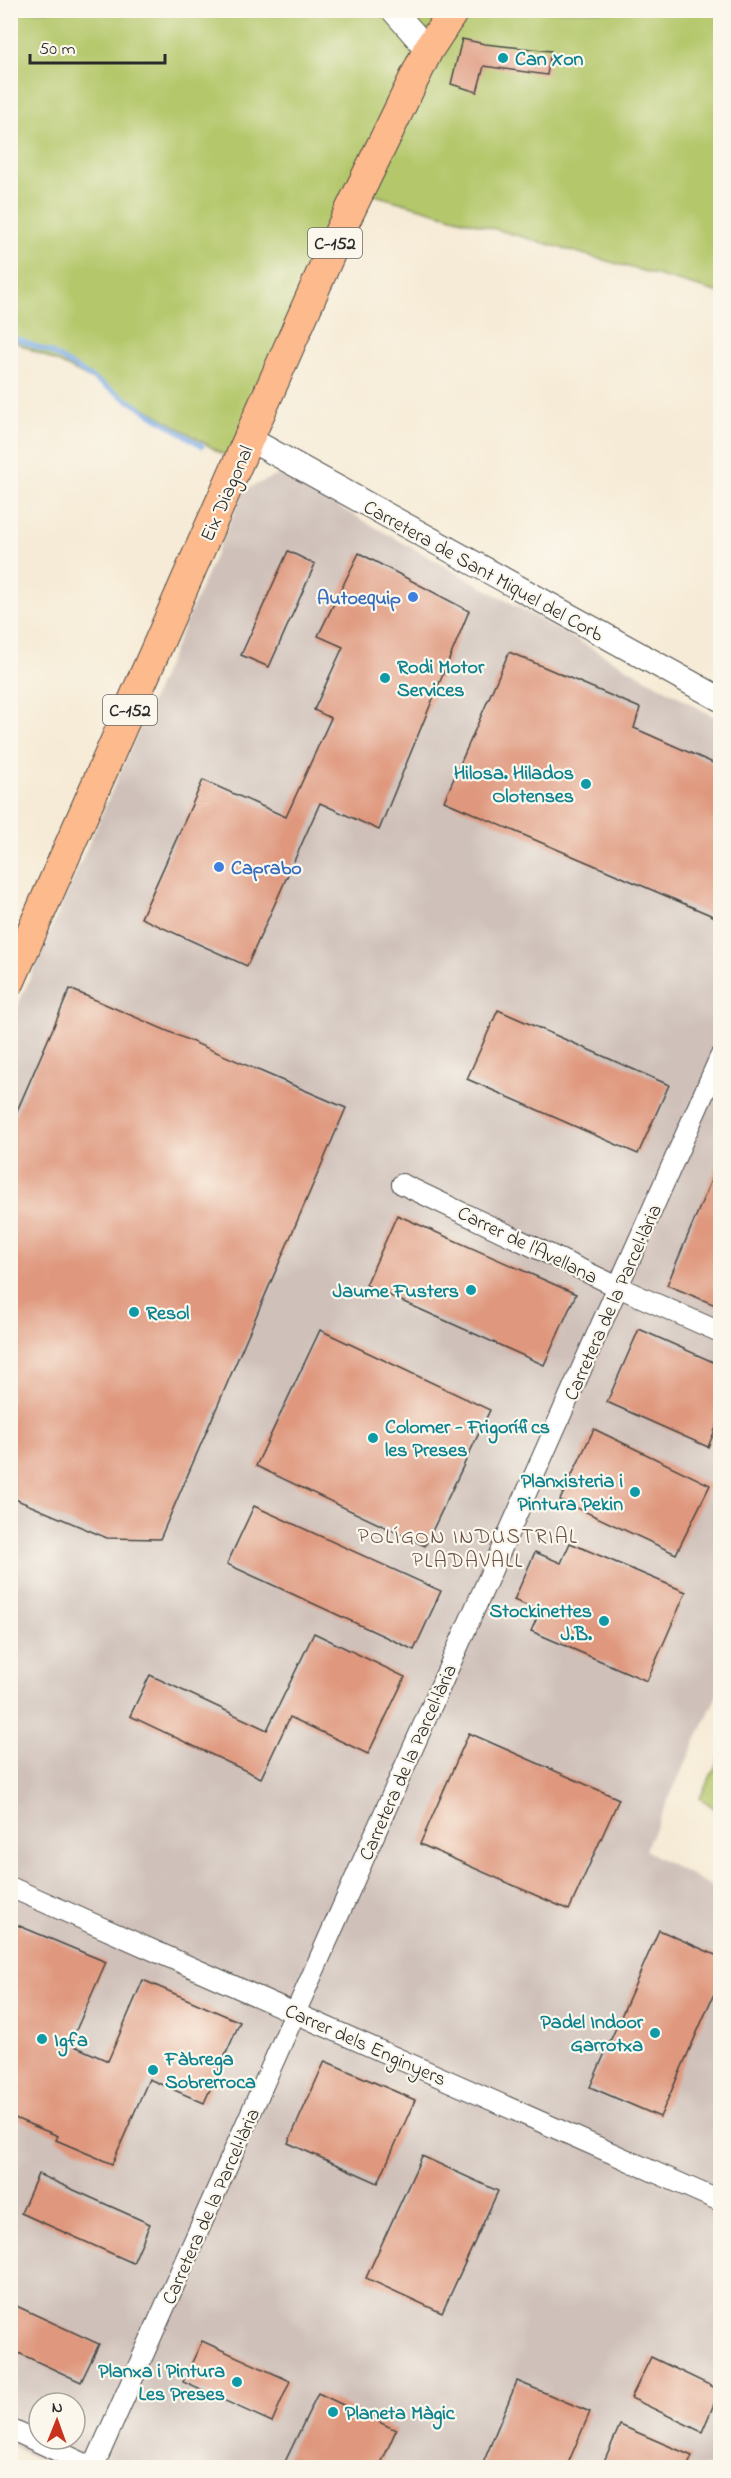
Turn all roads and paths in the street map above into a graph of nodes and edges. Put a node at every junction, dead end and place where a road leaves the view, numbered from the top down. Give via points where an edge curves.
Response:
1 (393, 10) edge
2 (454, 10) edge
3 (428, 50) junction
4 (249, 439) junction
5 (720, 699) edge
6 (10, 981) edge
7 (720, 1057) edge
8 (402, 1184) dead end
9 (618, 1287) junction
10 (720, 1332) edge
11 (10, 1887) edge
12 (296, 2012) junction
13 (720, 2201) edge
14 (10, 2430) edge
15 (93, 2467) edge

1 - 3 street
2 - 3 main road, Eix Diagonal / C-152
3 - 4 main road, Eix Diagonal / C-152 via 339,233
4 - 5 street, Carretera de Sant Miquel del Corb
4 - 6 main road, Eix Diagonal / C-152
7 - 9 street, Carretera de la Parcel·lària
8 - 9 street, Carrer de l'Avellana
9 - 10 street, Carrer de l'Avellana
9 - 12 street, Carretera de la Parcel·lària
11 - 12 street, Carrer dels Enginyers
12 - 13 street, Carrer dels Enginyers
12 - 15 street, Carretera de la Parcel·lària
14 - 15 street

